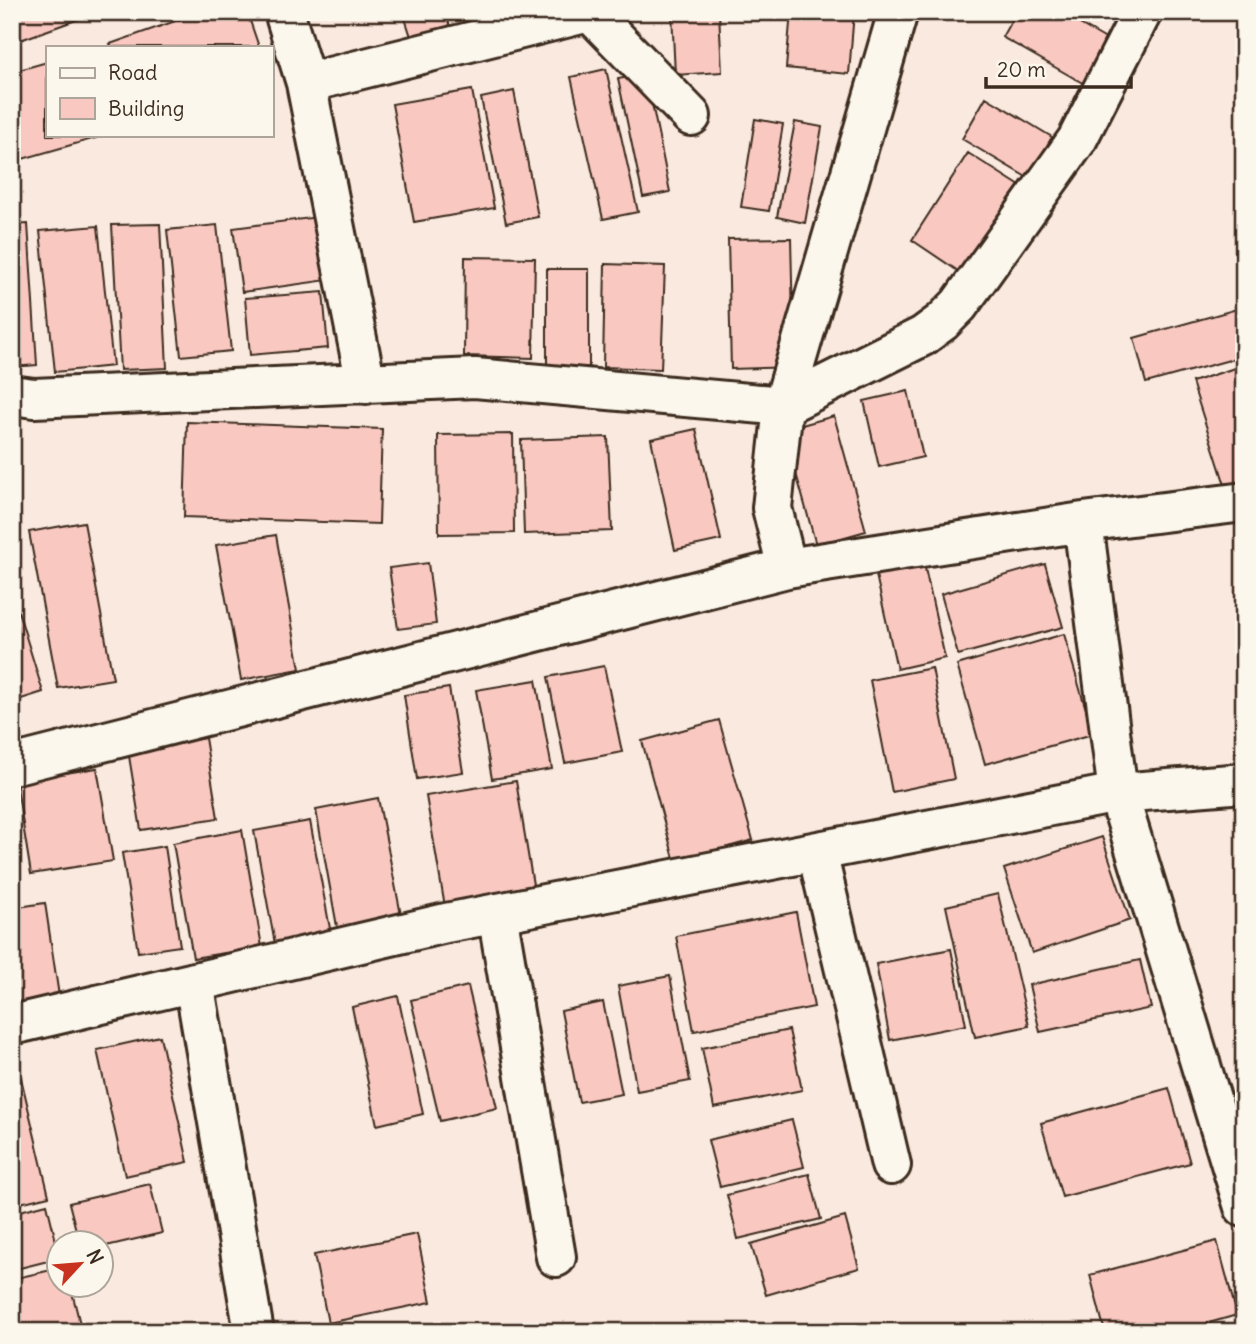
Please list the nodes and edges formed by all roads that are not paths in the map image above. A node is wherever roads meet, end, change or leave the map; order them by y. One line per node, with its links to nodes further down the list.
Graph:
1 (284, 12): 5 (street)
2 (590, 12): 5 (street); 6 (street)
3 (898, 12): 9 (street)
4 (1142, 12): 9 (street)
5 (306, 83): 7 (street)
6 (691, 116)
7 (366, 384): 8 (street); 9 (street)
8 (12, 395)
9 (783, 406): 12 (street)
10 (1244, 502): 11 (street)
11 (1083, 522): 12 (street); 15 (street)
12 (787, 568): 13 (street)
13 (12, 765)
14 (1244, 783): 15 (street)
15 (1118, 793): 16 (street); 21 (street)
16 (817, 852): 17 (street); 20 (street)
17 (497, 914): 18 (street); 22 (street)
18 (194, 982): 19 (street); 23 (street)
19 (12, 1025)
20 (891, 1165)
21 (1244, 1207)
22 (556, 1257)
23 (254, 1332)

